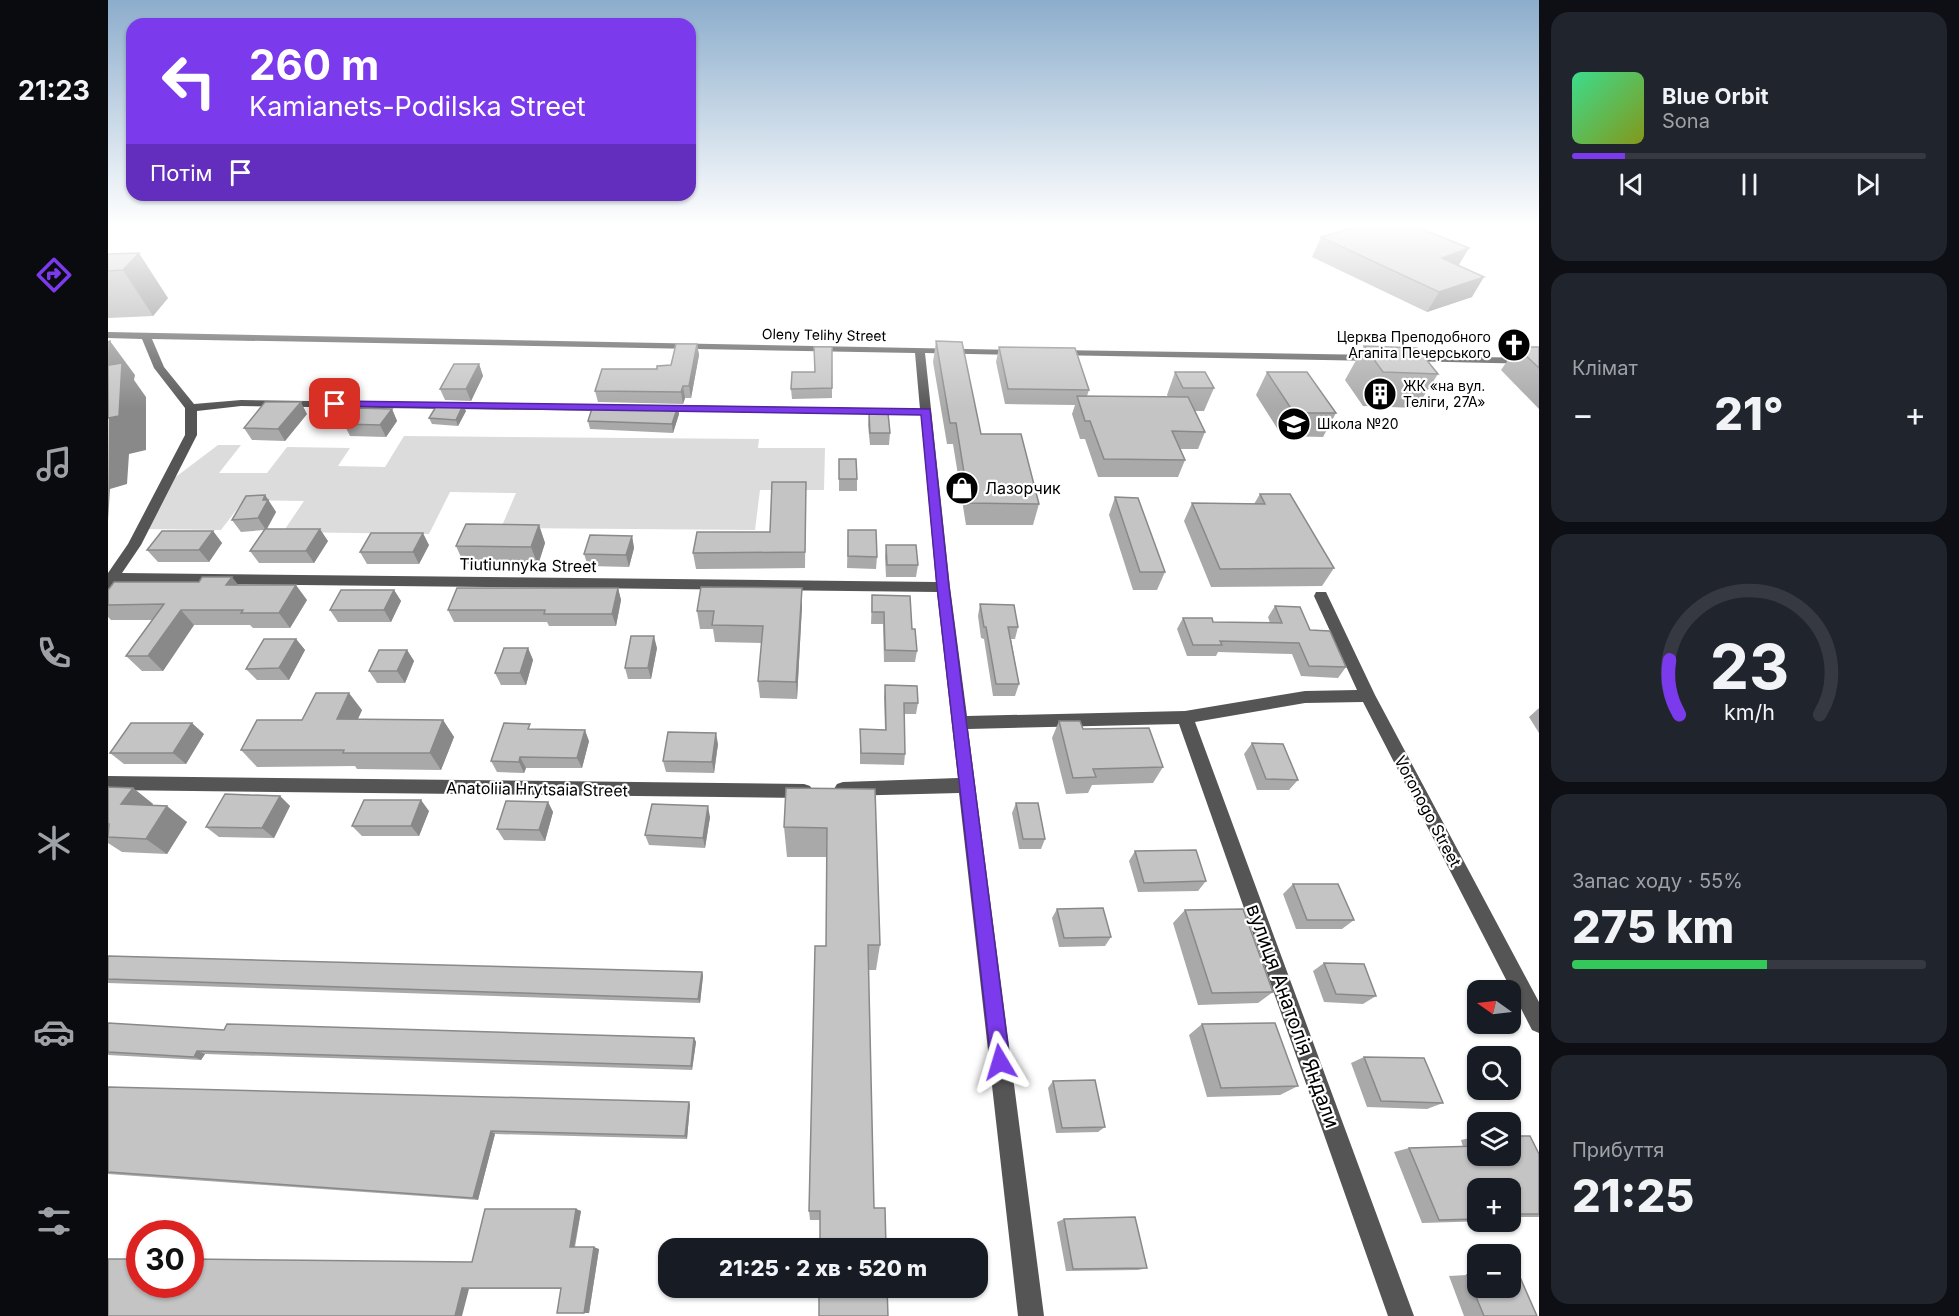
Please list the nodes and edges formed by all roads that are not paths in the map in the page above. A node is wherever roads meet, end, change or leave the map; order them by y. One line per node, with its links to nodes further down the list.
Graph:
1 (108, 335): 2 (street, Oleny Telihy Street)
2 (145, 335): 3 (street, Oleny Telihy Street); 7 (street)
3 (920, 350): 4 (street, Oleny Telihy Street); 10 (street)
4 (1025, 352)
5 (1047, 353): 6 (street)
6 (1537, 363)
7 (191, 408): 8 (street); 11 (street)
8 (619, 408)
9 (642, 408): 10 (street)
10 (926, 412): 12 (street)
11 (110, 581): 12 (street, Tiutiunnyka Street)
12 (943, 587): 16 (street)
13 (1321, 596): 14 (street, Voronogo Street)
14 (1368, 696): 15 (street); 19 (street, Voronogo Street)
15 (1185, 717): 16 (street); 21 (street, вулиця Анатолія Яндали)
16 (959, 723): 18 (street)
17 (108, 783): 18 (street, Anatoliia Hrytsaia Street)
18 (966, 786): 20 (street)
19 (1539, 1023)
20 (1031, 1316)
21 (1401, 1316)

